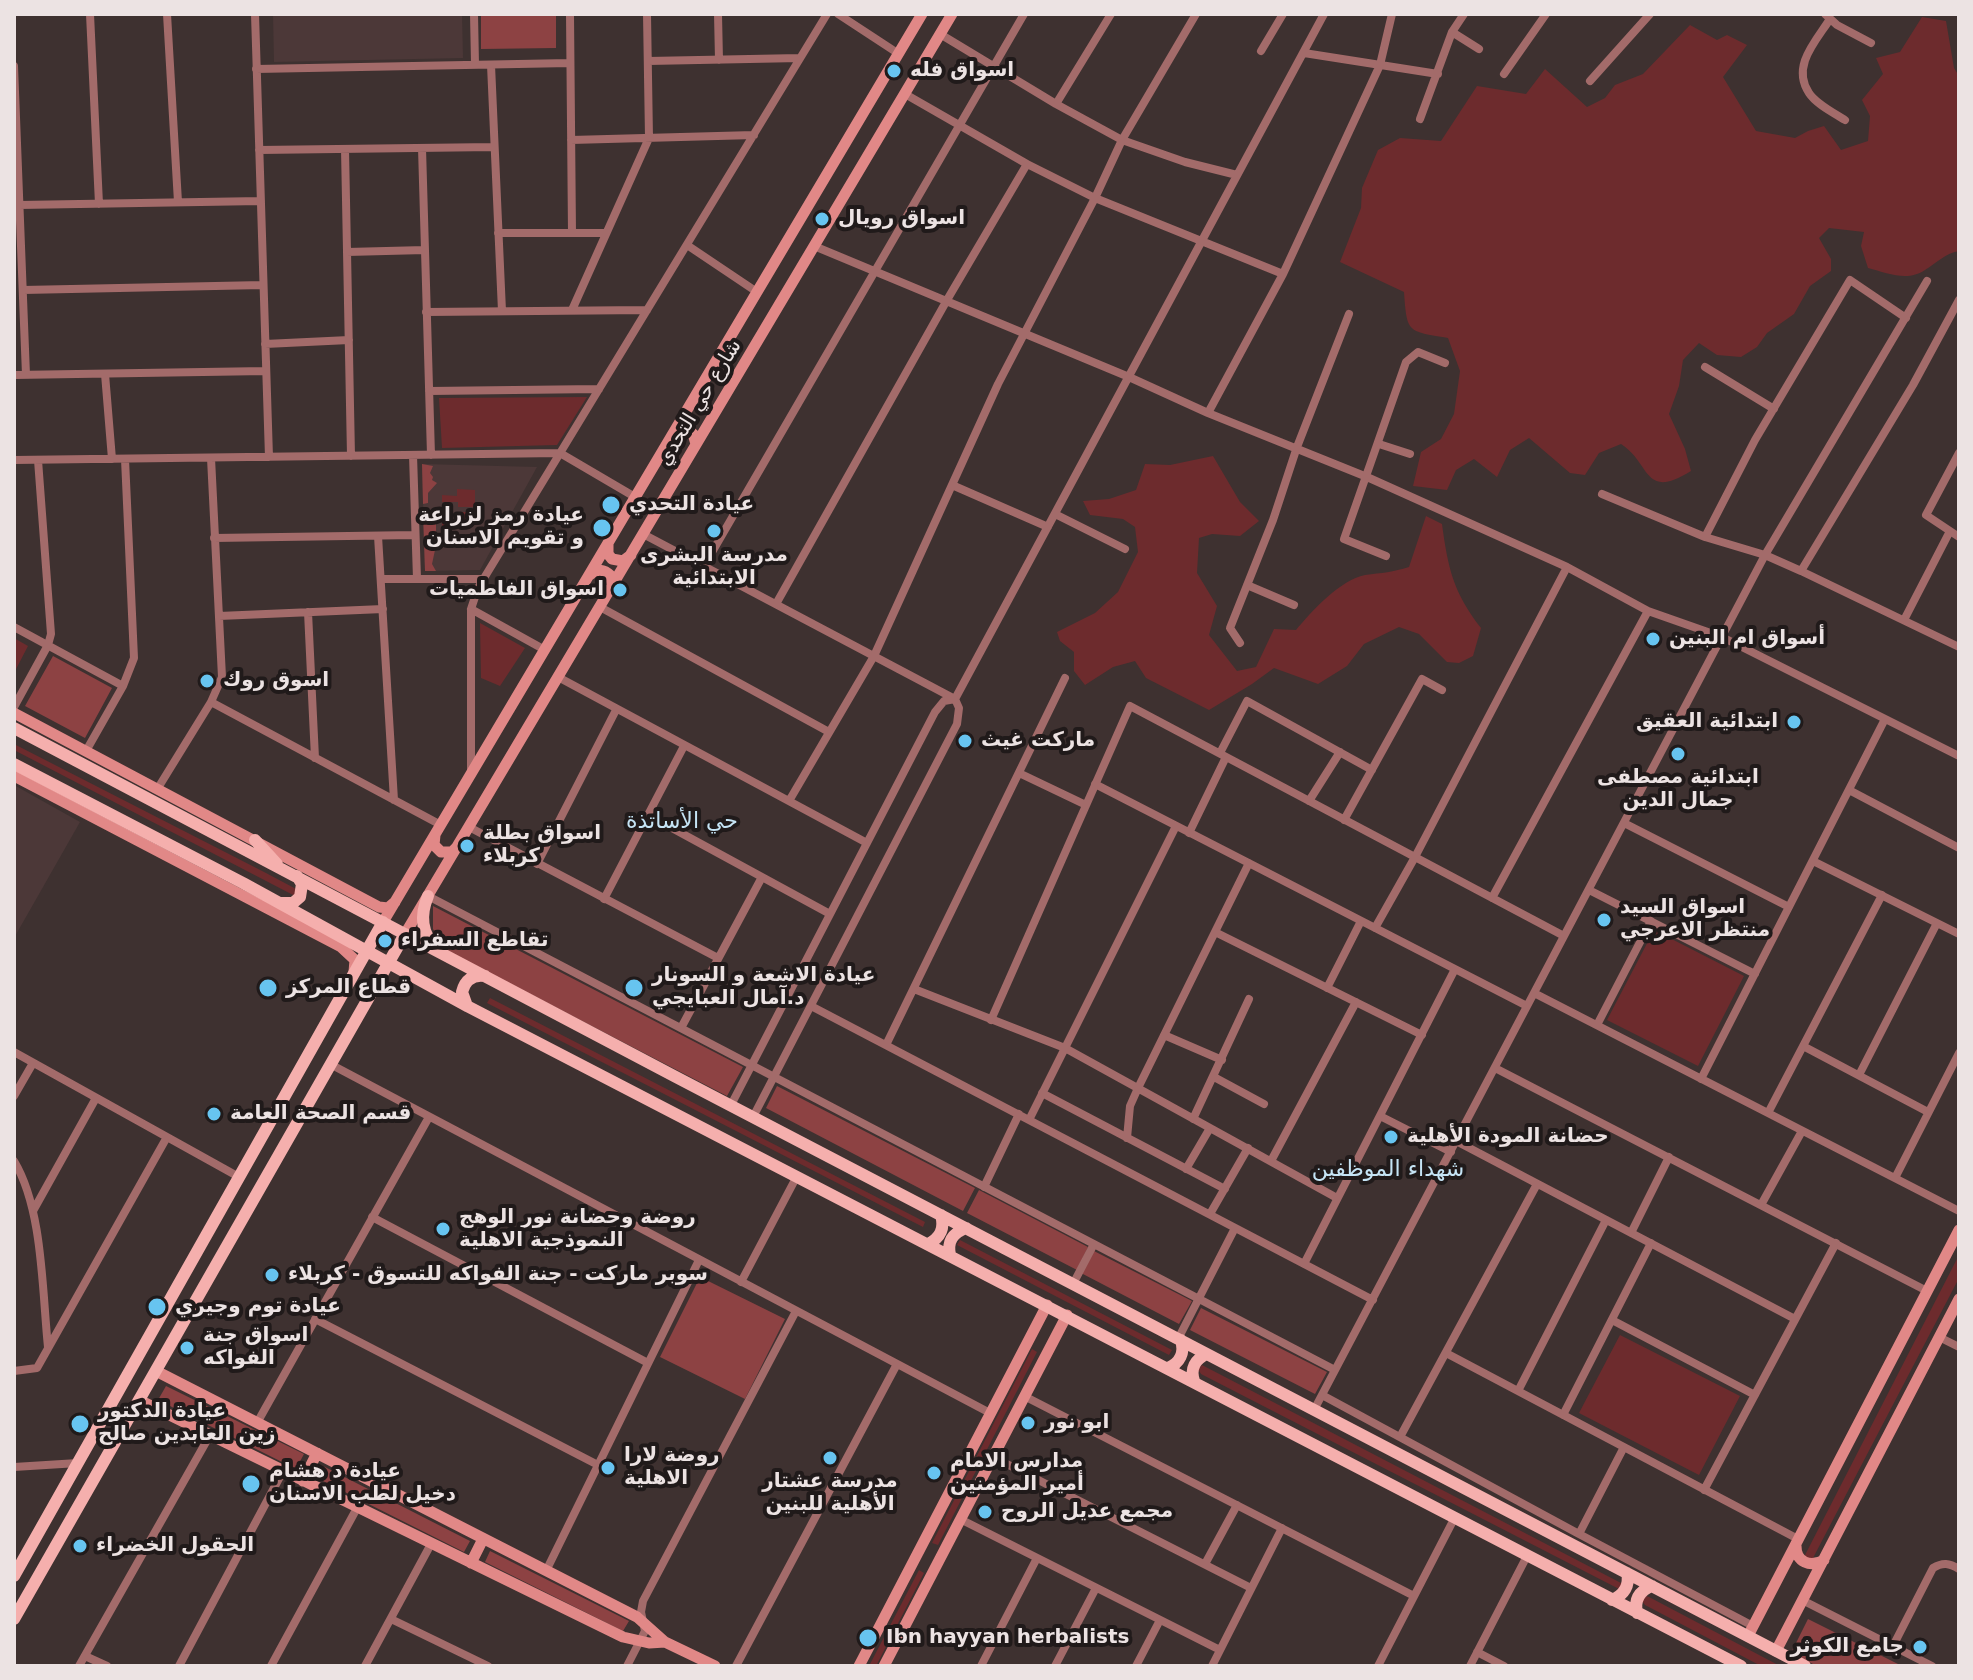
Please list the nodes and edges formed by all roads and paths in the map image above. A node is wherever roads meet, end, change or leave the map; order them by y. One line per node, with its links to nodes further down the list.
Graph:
1 (90, 14): 61 (street)
2 (167, 14): 60 (street)
3 (255, 14): 38 (street)
4 (474, 14): 33 (street)
5 (570, 14): 32 (street)
6 (647, 14): 31 (street)
7 (718, 14): 30 (street)
8 (827, 14): 29 (street)
9 (838, 14): 28 (street)
10 (922, 14): 28 (main road, شارع حي التحدي)
11 (952, 14): 23 (main road, شارع حي التحدي)
12 (1024, 14): 37 (street)
13 (1111, 14): 43 (street)
14 (1196, 14): 50 (street)
15 (1283, 14): 26 (street)
16 (1324, 14): 27 (street)
17 (1392, 14): 35 (street)
18 (1464, 14): 22 (street)
19 (1546, 14): 40 (street)
20 (1650, 14): 41 (street)
21 (1828, 16): 24 (street); 45 (street)
22 (1452, 32): 25 (street); 39 (street)
23 (940, 34): 37 (street); 42 (main road, شارع حي التحدي)
24 (1871, 43)
25 (1479, 49)
26 (1261, 51)
27 (1304, 53): 35 (street); 57 (street)
28 (899, 54): 76 (main road, شارع حي التحدي)
29 (800, 58): 30 (street); 47 (street)
30 (719, 60): 31 (street)
31 (648, 61): 48 (street)
32 (570, 63): 34 (street); 49 (street)
33 (475, 64): 34 (street); 38 (street)
34 (491, 65): 51 (street)
35 (1380, 65): 39 (street); 72 (street)
36 (14, 66): 54 (street)
37 (994, 67): 43 (street); 46 (street)
38 (256, 69): 55 (street)
39 (1438, 74): 44 (street)
40 (1504, 74)
41 (1590, 81)
42 (905, 94): 46 (street); 68 (main road, شارع حي التحدي)
43 (1056, 104): 50 (street)
44 (1420, 119)
45 (1845, 120)
46 (960, 125): 56 (street); 71 (street)
47 (754, 135): 48 (street); 67 (street)
48 (649, 138): 49 (street); 65 (street)
49 (571, 140): 64 (street)
50 (1122, 140): 57 (street); 58 (street)
51 (494, 147): 52 (street); 63 (street)
52 (422, 148): 53 (street); 69 (street)
53 (345, 149): 55 (street); 70 (street)
54 (16, 150): 62 (street)
55 (259, 150): 59 (street)
56 (1027, 164): 58 (street); 77 (street)
57 (1237, 175): 66 (street)
58 (1095, 198): 66 (street); 85 (street)
59 (261, 201): 60 (street); 74 (street)
60 (178, 202): 61 (street)
61 (99, 204): 62 (street)
62 (19, 205): 75 (street)
63 (498, 233): 64 (street); 81 (street)
64 (572, 233): 65 (street)
65 (606, 233): 79 (street)
66 (1201, 241): 72 (street); 94 (street)
67 (687, 245): 76 (street); 80 (street)
68 (814, 246): 71 (street); 98 (main road, شارع حي التحدي)
69 (425, 250): 70 (street); 82 (street)
70 (347, 252): 86 (street)
71 (876, 271): 77 (street); 135 (street)
72 (1283, 274): 100 (street)
73 (1927, 281): 84 (street)
74 (263, 285): 75 (street); 87 (street)
75 (23, 290): 93 (street)
76 (757, 292): 95 (main road, شارع حي التحدي)
77 (947, 300): 85 (street); 144 (street)
78 (1959, 300): 137 (street)
79 (572, 310): 80 (street); 81 (street)
80 (647, 310): 96 (street)
81 (502, 311): 82 (street)
82 (426, 312): 97 (street)
83 (1349, 314): 104 (street)
84 (1906, 318): 99 (street); 133 (street)
85 (1025, 333): 94 (street); 118 (street)
86 (349, 340): 87 (street); 110 (street)
87 (265, 344): 90 (street)
88 (1445, 363): 103 (street)
89 (1705, 367): 99 (street)
90 (266, 371): 91 (street); 111 (street)
91 (105, 374): 93 (street); 113 (street)
92 (14, 375): 93 (street)
93 (26, 375)
94 (1129, 377): 100 (street); 121 (street)
95 (702, 387): 98 (main road); 101 (main road, شارع حي التحدي)
96 (599, 389): 97 (street); 105 (street)
97 (429, 391): 109 (street)
98 (723, 402): 102 (main road, شارع حي التحدي)
99 (1774, 409): 127 (street)
100 (1208, 413): 104 (street)
101 (673, 434): 102 (main road); 120 (main road, شارع حي التحدي)
102 (696, 444): 124 (main road, شارع حي التحدي)
103 (1379, 444): 107 (street); 117 (street)
104 (1297, 447): 117 (street); 142 (street)
105 (560, 453): 109 (street); 120 (street); 141 (street)
106 (1959, 453): 123 (street)
107 (1410, 454)
108 (413, 455): 109 (street); 110 (street); 125 (street)
109 (431, 455)
110 (351, 456): 111 (street)
111 (269, 457): 112 (street)
112 (211, 458): 114 (street); 129 (street)
113 (112, 459): 114 (street); 116 (street)
114 (125, 459): 162 (street)
115 (14, 460): 116 (street)
116 (38, 460): 156 (street)
117 (1367, 477): 134 (street); 136 (street)
118 (952, 485): 122 (street); 159 (street)
119 (1602, 494): 127 (street)
120 (635, 497): 130 (main road, شارع حي التحدي)
121 (1055, 514): 122 (street); 131 (street)
122 (1048, 527): 164 (street)
123 (1950, 531): 128 (street); 152 (street)
124 (643, 534): 132 (main road, شارع حي التحدي); 135 (street)
125 (415, 535): 126 (street); 140 (street)
126 (378, 536): 129 (street); 139 (street)
127 (1705, 537): 133 (street)
128 (1959, 537)
129 (214, 538): 151 (street)
130 (608, 543): 132 (main road); 138 (main road, شارع حي التحدي)
131 (1125, 549)
132 (631, 554): 143 (main road, شارع حي التحدي)
133 (1765, 555): 137 (street); 154 (street)
134 (1386, 556)
135 (704, 566): 144 (street)
136 (1567, 567): 149 (street); 201 (street)
137 (1801, 571): 152 (street)
138 (589, 575): 143 (main road); 158 (main road, شارع حي التحدي)
139 (381, 579): 140 (street); 147 (street)
140 (417, 579): 141 (street)
141 (484, 579): 148 (street)
142 (1247, 585): 145 (street); 155 (street)
143 (612, 586): 146 (main road, شارع حي التحدي)
144 (776, 604): 159 (street)
145 (1294, 605)
146 (600, 607): 160 (main road, شارع حي التحدي); 171 (street)
147 (383, 609): 150 (street); 186 (street)
148 (471, 609): 158 (street); 181 (street)
149 (1648, 611): 154 (street); 211 (street)
150 (308, 612): 151 (street); 177 (street)
151 (219, 616): 165 (street)
152 (1904, 620): 157 (street)
153 (14, 627): 156 (street)
154 (1722, 637): 169 (street); 192 (street)
155 (1240, 643)
156 (48, 645): 162 (street); 166 (street)
157 (1959, 647)
158 (545, 650): 181 (main road, شارع حي التحدي)
159 (874, 656): 164 (street); 171 (street)
160 (558, 677): 167 (street); 194 (main road, شارع حي التحدي)
161 (1065, 678): 180 (street)
162 (123, 686): 173 (street)
163 (1442, 690): 179 (street)
164 (955, 699): 198 (street); 240 (street)
165 (211, 702): 177 (street); 184 (street)
166 (14, 707)
167 (616, 710): 172 (street); 204 (street)
168 (14, 713): 173 (main road)
169 (1885, 719): 176 (street); 185 (street)
170 (14, 728): 205 (main road)
171 (829, 732): 187 (street)
172 (684, 746): 187 (street); 190 (street)
173 (86, 751): 184 (main road)
174 (1340, 752): 175 (street); 179 (street); 188 (street)
175 (1223, 755): 183 (street); 188 (street); 196 (street)
176 (1959, 756)
177 (315, 758): 186 (street)
178 (14, 764): 207 (main road)
179 (1372, 770): 191 (street)
180 (1019, 773): 189 (street); 235 (street)
181 (471, 774): 195 (main road, شارع حي التحدي)
182 (14, 776): 207 (main road)
183 (1095, 784): 189 (street); 193 (street)
184 (158, 788): 197 (main road)
185 (1849, 790): 200 (street); 202 (street)
186 (394, 800): 195 (street)
187 (789, 801): 198 (street)
188 (1309, 801): 191 (street)
189 (1086, 805): 242 (street)
190 (648, 815): 206 (street); 212 (street)
191 (1344, 820): 201 (street)
192 (1624, 823): 208 (street); 215 (street)
193 (1176, 826): 196 (street); 249 (street)
194 (469, 827): 199 (main road, شارع حي التحدي); 204 (street)
195 (438, 830): 199 (main road); 213 (main road, شارع حي التحدي)
196 (1189, 833): 203 (street)
197 (255, 840): 205 (main road); 213 (main road)
198 (867, 843): 216 (street)
199 (457, 847): 210 (main road, شارع حي التحدي)
200 (1959, 848)
201 (1415, 857): 211 (street); 221 (street)
202 (1813, 861): 209 (street); 215 (street)
203 (1249, 863): 217 (street); 222 (street)
204 (537, 864): 212 (street)
205 (292, 873): 214 (main road); 219 (main road)
206 (762, 877): 216 (street); 228 (street)
207 (240, 888): 214 (main road); 231 (main road)
208 (1589, 890): 218 (street); 225 (street)
209 (1882, 895): 220 (street); 248 (street)
210 (428, 896): 223 (main road, شارع حي التحدي); 227 (main road); 244 (street)
211 (1492, 898): 225 (street)
212 (604, 899): 228 (street)
213 (395, 902): 219 (main road, شارع حي التحدي)
214 (280, 903): 226 (main road)
215 (1789, 907): 232 (street)
216 (830, 914): 255 (street)
217 (1361, 921): 221 (street); 234 (street)
218 (1651, 921): 232 (street); 243 (street)
219 (383, 922): 223 (main road); 226 (main road)
220 (1937, 923): 224 (street); 257 (street)
221 (1375, 928): 230 (street)
222 (1215, 932): 234 (street); 245 (street)
223 (405, 934): 227 (main road); 229 (main road)
224 (1959, 934)
225 (1564, 936): 236 (street)
226 (366, 952): 229 (main road); 231 (main road)
227 (441, 953): 233 (main road)
228 (718, 958): 244 (street)
229 (388, 964): 239 (main road); 254 (main road)
230 (1455, 969): 241 (street); 246 (street)
231 (354, 973): 262 (main road)
232 (1755, 974): 260 (street)
233 (485, 976): 239 (main road); 268 (main road)
234 (1327, 988): 238 (street)
235 (914, 989): 242 (street); 247 (street)
236 (1534, 993): 241 (street); 243 (street)
237 (1249, 999): 252 (street)
238 (1356, 1002): 246 (street); 288 (street)
239 (467, 1006): 290 (main road)
240 (811, 1006): 247 (street); 258 (street)
241 (1527, 1006): 256 (street)
242 (991, 1020): 249 (street)
243 (1597, 1025): 260 (street)
244 (681, 1028): 255 (street)
245 (1164, 1035): 252 (street); 261 (street)
246 (1422, 1035): 272 (street)
247 (886, 1045): 271 (street)
248 (1803, 1046): 257 (street); 270 (street)
249 (1065, 1048): 261 (street); 263 (street)
250 (14, 1052): 253 (street)
251 (1959, 1053): 269 (street)
252 (1222, 1060): 259 (street)
253 (33, 1063): 264 (street); 265 (street)
254 (330, 1064): 266 (main road); 274 (street)
255 (752, 1065): 258 (street); 268 (street)
256 (1495, 1068): 283 (street); 286 (street)
257 (1859, 1075): 269 (street)
258 (774, 1077): 275 (street); 294 (street)
259 (1214, 1077): 267 (street); 276 (street)
260 (1701, 1079): 270 (street)
261 (1138, 1088): 276 (street); 282 (street)
262 (288, 1089): 266 (main road); 273 (main road)
263 (1042, 1093): 277 (street); 282 (street)
264 (14, 1096)
265 (96, 1098): 281 (street); 298 (street)
266 (309, 1101): 278 (main road)
267 (1264, 1104)
268 (731, 1105): 275 (main road)
269 (1928, 1112): 292 (street)
270 (1768, 1113): 280 (street)
271 (1019, 1114): 277 (street); 294 (street)
272 (1380, 1116): 285 (street); 296 (street)
273 (273, 1117): 278 (main road); 291 (main road)
274 (429, 1117): 302 (street); 316 (street)
275 (753, 1117): 301 (main road)
276 (1193, 1119): 279 (street)
277 (1029, 1120): 300 (street)
278 (295, 1127): 309 (main road)
279 (1210, 1128): 284 (street); 289 (street)
280 (1802, 1131): 292 (street); 297 (street)
281 (167, 1137): 291 (street); 335 (street)
282 (1127, 1138): 289 (street)
283 (1456, 1141): 285 (street); 293 (street)
284 (1248, 1148): 288 (street); 295 (street)
285 (1451, 1152): 324 (street)
286 (1669, 1157): 297 (street); 308 (street)
287 (14, 1161): 298 (street)
288 (1271, 1161): 296 (street)
289 (1186, 1169): 295 (street)
290 (797, 1176): 312 (main road); 319 (street)
291 (239, 1177): 304 (main road)
292 (1895, 1178): 299 (street)
293 (1537, 1184): 303 (street); 337 (street)
294 (984, 1187): 313 (street)
295 (1225, 1189): 300 (street)
296 (1337, 1198): 317 (street)
297 (1761, 1205): 311 (street)
298 (33, 1211): 335 (street)
299 (1959, 1211)
300 (1210, 1214): 306 (street)
301 (941, 1215): 305 (main road); 312 (main road)
302 (372, 1217): 329 (street); 340 (street)
303 (1606, 1220): 308 (street); 347 (street)
304 (210, 1227): 309 (main road); 314 (main road)
305 (966, 1228): 315 (main road); 320 (main road)
306 (1235, 1228): 317 (street); 322 (street)
307 (1959, 1230): 321 (main road)
308 (1631, 1233): 310 (street)
309 (230, 1239): 318 (main road)
310 (1651, 1243): 330 (street); 331 (street)
311 (1836, 1243): 321 (street); 330 (street)
312 (928, 1244): 315 (main road)
313 (1094, 1244): 320 (street); 322 (street)
314 (195, 1255): 318 (main road); 361 (main road)
315 (950, 1255): 325 (main road)
316 (699, 1260): 319 (street); 340 (street)
317 (1304, 1264): 324 (street)
318 (215, 1266): 345 (main road)
319 (741, 1282): 326 (street)
320 (1073, 1284): 333 (main road)
321 (1927, 1291): 375 (main road)
322 (1199, 1299): 333 (street); 343 (street)
323 (1959, 1299): 327 (main road)
324 (1373, 1300): 343 (street)
325 (1047, 1305): 328 (main road); 334 (main road)
326 (796, 1311): 341 (street); 400 (street)
327 (1956, 1314): 332 (main road)
328 (1067, 1315): 339 (main road); 342 (main road)
329 (315, 1319): 355 (street); 362 (street)
330 (1795, 1319): 349 (street)
331 (1612, 1320): 349 (street); 354 (street)
332 (1939, 1337): 336 (street); 381 (main road)
333 (1180, 1340): 338 (main road); 342 (main road)
334 (1026, 1346): 339 (main road); 353 (main road)
335 (48, 1347): 344 (street)
336 (1959, 1347)
337 (1446, 1353): 347 (street); 357 (street)
338 (1207, 1354): 346 (main road); 352 (main road)
339 (1044, 1357): 350 (main road)
340 (648, 1363): 362 (street)
341 (897, 1364): 353 (street); 417 (street)
342 (1168, 1368): 346 (main road)
343 (1335, 1370): 348 (street)
344 (14, 1371)
345 (156, 1371): 351 (main road); 355 (main road)
346 (1194, 1381): 370 (main road)
347 (1518, 1391): 354 (street)
348 (1322, 1395): 352 (street); 357 (street)
349 (1755, 1395): 366 (street)
350 (1024, 1396): 360 (main road); 367 (street)
351 (139, 1400): 356 (main road); 397 (main road)
352 (1314, 1410): 387 (main road)
353 (990, 1413): 374 (main road)
354 (1563, 1415): 358 (street)
355 (257, 1423): 359 (main road)
356 (210, 1435): 364 (main road); 408 (street)
357 (1400, 1437): 372 (street)
358 (1624, 1447): 366 (street); 372 (street)
359 (317, 1453): 365 (main road); 373 (main road)
360 (993, 1457): 369 (main road); 384 (street)
361 (78, 1463): 363 (street); 379 (main road)
362 (598, 1465): 386 (street)
363 (14, 1467)
364 (283, 1471): 365 (main road); 411 (street)
365 (303, 1481): 368 (main road)
366 (1704, 1490): 375 (street)
367 (1237, 1505): 371 (street); 384 (street)
368 (357, 1508): 376 (main road); 412 (street)
369 (960, 1519): 377 (main road); 380 (street)
370 (1454, 1519): 378 (main road); 393 (street)
371 (1282, 1528): 392 (street); 393 (street)
372 (1579, 1534): 401 (street)
373 (483, 1539): 382 (main road); 386 (main road)
374 (925, 1540): 377 (main road); 383 (main road)
375 (1797, 1542): 381 (main road); 401 (main road)
376 (431, 1544): 382 (main road); 398 (street)
377 (944, 1551): 388 (main road)
378 (1527, 1556): 394 (main road); 407 (street)
379 (19, 1558): 389 (main road)
380 (1037, 1558): 391 (street); 420 (street)
381 (1824, 1560): 395 (main road)
382 (471, 1563): 402 (main road)
383 (912, 1564): 388 (main road); 418 (main road)
384 (1205, 1564): 392 (street)
385 (1959, 1569): 404 (street)
386 (546, 1571): 400 (main road)
387 (1627, 1573): 390 (main road); 394 (main road)
388 (932, 1574): 419 (main road)
389 (14, 1576)
390 (1652, 1586): 396 (main road); 401 (main road)
391 (1096, 1588): 399 (street); 421 (street)
392 (1251, 1588): 405 (street)
393 (1414, 1596): 424 (street)
394 (1612, 1600): 396 (main road)
395 (1802, 1600): 404 (street); 406 (main road)
396 (1637, 1613): 427 (main road)
397 (14, 1619)
398 (391, 1619): 413 (street); 414 (street)
399 (1160, 1620): 405 (street); 422 (street)
400 (644, 1622): 402 (street); 403 (main road)
401 (1750, 1631): 406 (main road)
402 (640, 1642): 403 (main road); 415 (street)
403 (665, 1642): 416 (main road)
404 (1893, 1646): 429 (street)
405 (1220, 1650): 423 (street)
406 (1776, 1651): 428 (main road)
407 (1477, 1652): 425 (street); 426 (street)
408 (85, 1656): 409 (street); 410 (street)
409 (79, 1666)
410 (107, 1666)
411 (179, 1666)
412 (271, 1666)
413 (365, 1666)
414 (488, 1666)
415 (627, 1666)
416 (715, 1666)
417 (736, 1666)
418 (859, 1666)
419 (884, 1666)
420 (981, 1666)
421 (1055, 1666)
422 (1136, 1666)
423 (1212, 1666)
424 (1378, 1666)
425 (1470, 1666)
426 (1504, 1666)
427 (1741, 1666)
428 (1805, 1666)
429 (1932, 1666)

